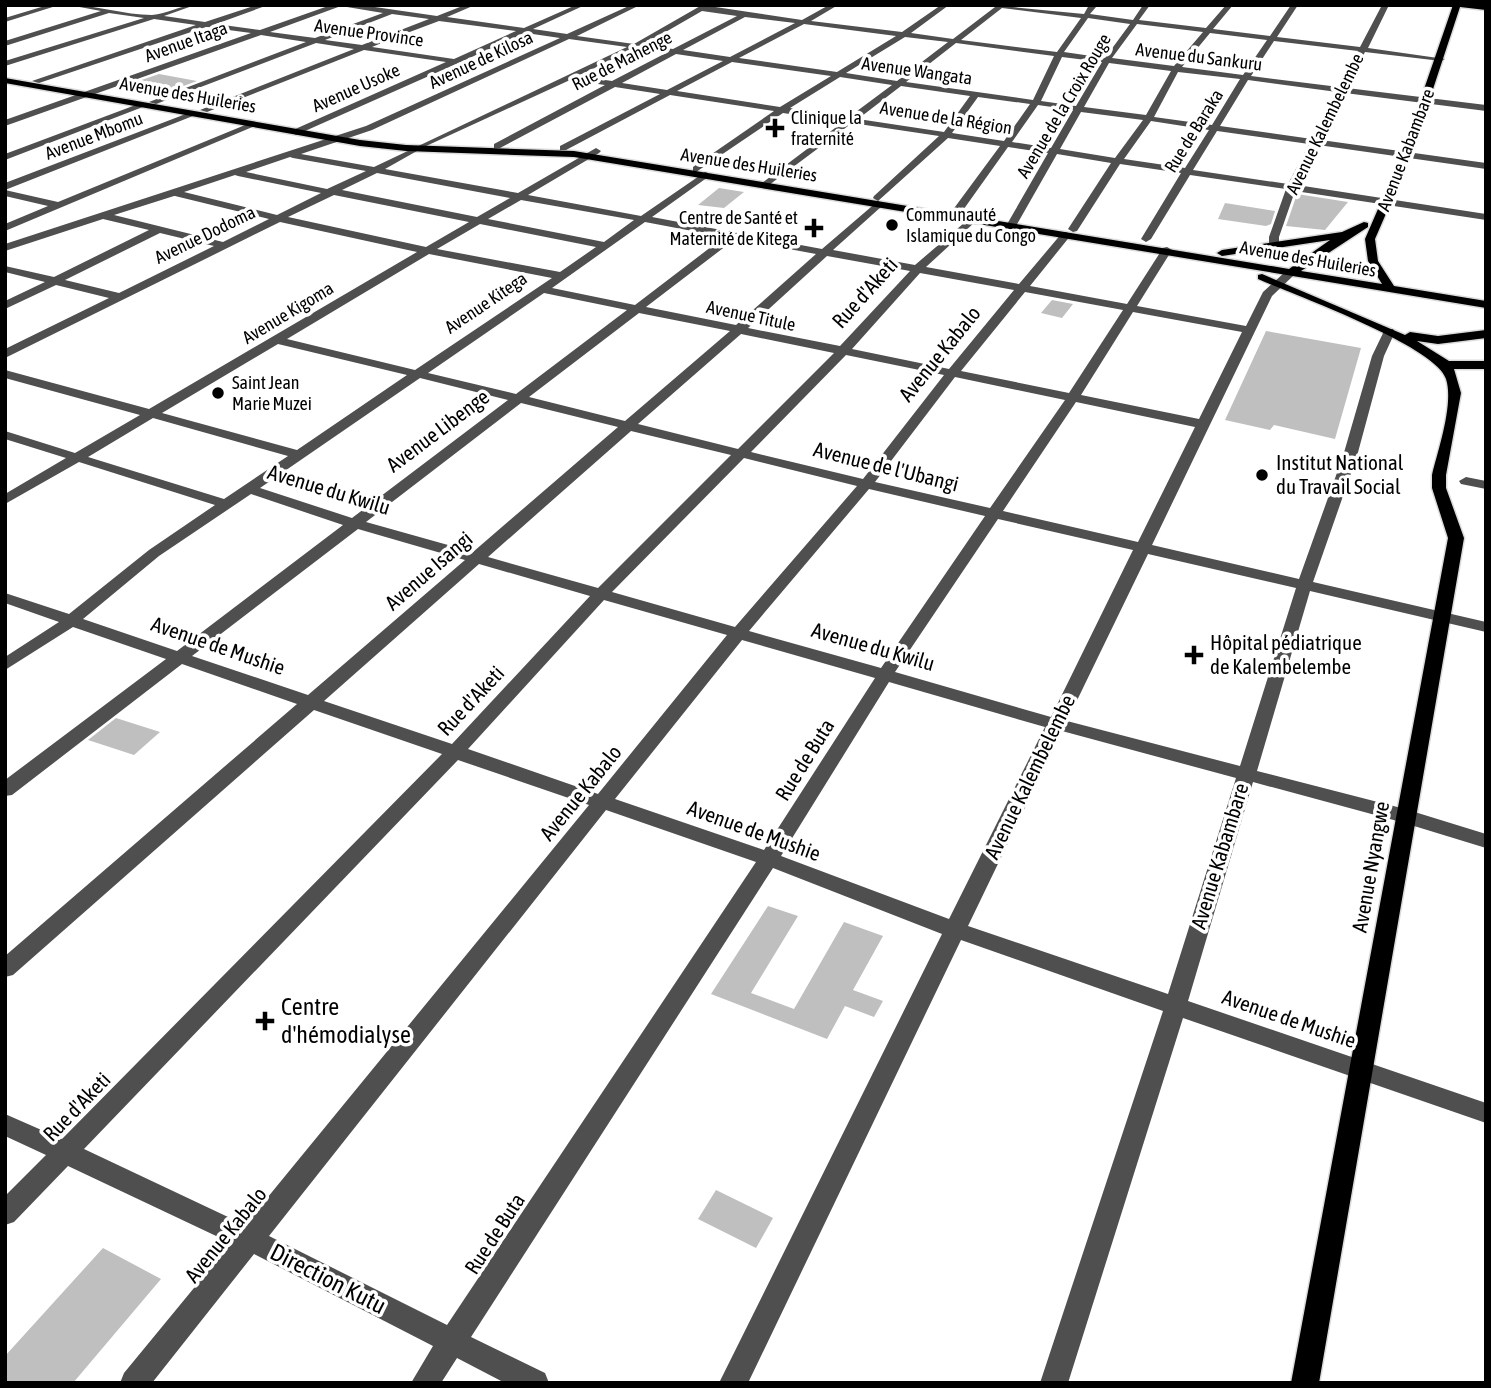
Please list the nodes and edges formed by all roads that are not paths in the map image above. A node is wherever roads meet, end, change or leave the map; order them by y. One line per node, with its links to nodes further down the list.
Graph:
1 (56, 5): 31 (street)
2 (72, 5): 25 (street, Avenue Province)
3 (130, 5): 25 (street)
4 (192, 5): 29 (street)
5 (265, 5): 34 (street)
6 (338, 5): 37 (street, Avenue Itaga)
7 (344, 5): 26 (street, Avenue Wangata)
8 (410, 5): 26 (street)
9 (472, 5): 30 (street, Avenue Mbomu)
10 (582, 5): 36 (street, Avenue Usoke)
11 (637, 5): 40 (street, Avenue de Kilosa)
12 (764, 5): 27 (street, Rue de Mahenge)
13 (835, 5): 32 (street)
14 (946, 5): 38 (street, Avenue Kitega)
15 (994, 5): 22 (street)
16 (1093, 5): 28 (street, Rue d'Aketi)
17 (1147, 5): 33 (street, Avenue de la Croix Rouge)
18 (1230, 5): 35 (street, Avenue Kabalo)
19 (1295, 5): 41 (street, Rue de Baraka)
20 (1386, 5): 48 (street, Avenue Kalembelembe)
21 (1458, 5): 24 (main road); 51 (main road, Avenue Kabambare)
22 (1001, 6): 28 (street); 43 (street)
23 (705, 7): 27 (street, Avenue du Sankuru); 46 (street, Avenue Dodoma)
24 (1486, 8)
25 (111, 11): 29 (street, Avenue Province); 45 (street)
26 (392, 12): 30 (street, Avenue Wangata); 42 (street)
27 (745, 14): 32 (street, Avenue du Sankuru); 49 (street, Rue de Mahenge)
28 (1087, 16): 33 (street); 50 (street, Rue d'Aketi)
29 (155, 17): 34 (street, Avenue Province); 55 (street)
30 (438, 19): 36 (street, Avenue Wangata); 39 (street, Avenue Mbomu)
31 (5, 20)
32 (801, 22): 38 (street, Avenue du Sankuru); 53 (street)
33 (1133, 22): 35 (street); 54 (street, Avenue de la Croix Rouge)
34 (206, 24): 37 (street, Avenue Province); 61 (street)
35 (1207, 30): 41 (street); 56 (street, Avenue Kabalo)
36 (524, 31): 40 (street, Avenue Wangata); 52 (street, Avenue Usoke)
37 (260, 33): 42 (street, Avenue Province); 65 (street, Avenue Itaga)
38 (903, 35): 43 (street, Avenue du Sankuru); 57 (street, Avenue Kitega)
39 (390, 37): 44 (street); 47 (street, Avenue Mbomu)
40 (568, 38): 46 (street, Avenue Wangata); 82 (street, Avenue de Kilosa)
41 (1272, 38): 48 (street); 60 (street, Rue de Baraka)
42 (313, 41): 47 (street, Avenue Province); 69 (street)
43 (954, 41): 50 (street, Avenue du Sankuru); 63 (street)
44 (420, 43)
45 (5, 44)
46 (633, 47): 49 (street, Avenue Wangata); 58 (street, Avenue Dodoma)
47 (361, 48): 52 (street, Avenue Province); 74 (street, Avenue Mbomu)
48 (1362, 49): 51 (street); 64 (street, Avenue Kalembelembe)
49 (673, 52): 53 (street, Avenue Wangata); 62 (street, Rue de Mahenge)
50 (1059, 54): 54 (street, Avenue du Sankuru); 70 (street, Rue d'Aketi)
51 (1441, 59): 68 (main road, Avenue Kabambare)
52 (454, 61): 80 (street, Avenue Usoke)
53 (732, 61): 57 (street, Avenue Wangata); 66 (street)
54 (1106, 61): 56 (street, Avenue du Sankuru); 73 (street, Avenue de la Croix Rouge)
55 (5, 64)
56 (1175, 70): 60 (street, Avenue du Sankuru); 75 (street, Avenue Kabalo)
57 (838, 76): 63 (street, Avenue Wangata); 72 (street, Avenue Kitega)
58 (567, 77): 62 (street, Avenue de la Région); 86 (street, Avenue Dodoma)
59 (5, 78): 61 (main road, Avenue des Huileries); 65 (main road, Avenue des Huileries)
60 (1245, 78): 64 (street, Avenue du Sankuru); 79 (street, Rue de Baraka)
61 (36, 81): 65 (main road, Avenue des Huileries)
62 (611, 84): 66 (street, Avenue de la Région); 85 (street, Rue de Mahenge)
63 (898, 85): 67 (street, Avenue Wangata); 76 (street)
64 (1341, 90): 68 (street, Avenue du Sankuru); 83 (street, Avenue Kalembelembe)
65 (92, 93): 69 (main road, Avenue des Huileries); 77 (street, Avenue Itaga)
66 (667, 93): 72 (street, Avenue de la Région); 87 (street)
67 (975, 95): 70 (street, Avenue Wangata); 81 (street, Avenue Isangi)
68 (1426, 100): 71 (street, Avenue du Sankuru); 91 (main road, Avenue Kabambare)
69 (149, 103): 74 (main road, Avenue des Huileries); 92 (street)
70 (1035, 104): 73 (street, Avenue Wangata); 84 (street, Rue d'Aketi)
71 (1486, 108)
72 (781, 110): 76 (street, Avenue de la Région); 98 (street, Avenue Kitega)
73 (1080, 110): 75 (street, Avenue Wangata); 88 (street, Avenue de la Croix Rouge)
74 (199, 112): 78 (main road, Avenue des Huileries); 80 (main road, Avenue des Huileries); 100 (street, Avenue Mbomu)
75 (1149, 120): 79 (street, Avenue Wangata); 93 (street, Avenue Kabalo)
76 (850, 121): 81 (street, Avenue de la Région); 99 (street)
77 (5, 123)
78 (253, 125): 80 (main road, Avenue des Huileries); 108 (street)
79 (1214, 128): 83 (street, Avenue Wangata); 96 (street, Rue de Baraka)
80 (300, 130): 82 (main road, Avenue des Huileries)
81 (946, 135): 84 (street, Avenue de la Région); 106 (street, Avenue Isangi)
82 (342, 138): 86 (main road, Avenue des Huileries); 90 (street, Avenue de Kilosa)
83 (1316, 143): 91 (street, Avenue Wangata); 101 (street, Avenue Kalembelembe)
84 (1005, 144): 88 (street, Avenue de la Région); 110 (street, Rue d'Aketi)
85 (497, 146): 86 (main road, Avenue des Huileries); 87 (main road, Avenue des Huileries)
86 (423, 147): 89 (main road, Avenue des Huileries); 95 (street, Avenue Dodoma)
87 (563, 148): 89 (main road, Avenue des Huileries)
88 (1055, 151): 93 (street, Avenue de la Région); 116 (street, Avenue de la Croix Rouge)
89 (592, 154): 98 (main road, Avenue des Huileries); 105 (street, Avenue Kigoma)
90 (293, 155): 95 (street); 97 (street, Avenue de Kilosa)
91 (1406, 156): 94 (street, Avenue Wangata); 107 (main road, Avenue Kabambare)
92 (5, 157)
93 (1120, 161): 96 (street, Avenue de la Région); 120 (street, Avenue Kabalo)
94 (1486, 166)
95 (375, 170): 102 (street, Avenue Dodoma); 105 (street)
96 (1187, 171): 101 (street, Avenue de la Région); 123 (street, Rue de Baraka)
97 (238, 173): 102 (street); 104 (street, Avenue de Kilosa)
98 (699, 175): 99 (main road, Avenue des Huileries); 113 (street, Avenue Kitega)
99 (768, 183): 106 (main road, Avenue des Huileries)
100 (5, 187)
101 (1291, 188): 107 (street, Avenue de la Région); 126 (street, Avenue Kalembelembe)
102 (330, 192): 114 (street, Avenue Dodoma); 115 (street)
103 (5, 193): 108 (street)
104 (174, 193): 109 (street, Avenue de Kilosa); 114 (street)
105 (522, 196): 113 (street); 115 (street, Avenue Kigoma)
106 (878, 201): 110 (main road, Avenue des Huileries); 110 (main road, Avenue des Huileries); 130 (street, Avenue Isangi)
107 (1388, 202): 111 (main road, Avenue Kabambare); 112 (street, Avenue de la Région)
108 (60, 206): 109 (street); 118 (street)
109 (102, 216): 119 (street); 127 (street, Avenue de Kilosa)
110 (964, 216): 116 (main road, Avenue des Huileries); 116 (main road, Avenue des Huileries); 133 (street, Rue d'Aketi)
111 (1380, 217): 117 (street, Avenue Kalembelembe); 137 (main road, Avenue Kabambare)
112 (1486, 217)
113 (641, 219): 122 (street); 125 (street, Avenue Kitega)
114 (276, 220): 124 (street, Avenue Dodoma); 129 (street)
115 (479, 221): 125 (street); 129 (street, Avenue Kigoma)
116 (1012, 223): 120 (main road, Avenue des Huileries)
117 (1364, 225): 121 (main road, Avenue Kalembelembe)
118 (5, 228)
119 (158, 230): 124 (street); 136 (street)
120 (1070, 232): 123 (main road, Avenue des Huileries); 128 (main road, Avenue des Huileries); 138 (street, Avenue Kabalo)
121 (1345, 235): 126 (main road); 134 (main road, Avenue Kalembelembe)
122 (731, 237): 130 (street); 145 (street, Avenue Libenge)
123 (1146, 239): 131 (main road, Avenue des Huileries)
124 (223, 245): 140 (street, Avenue Dodoma)
125 (604, 245): 135 (street, Avenue Kitega)
126 (1274, 247): 131 (main road)
127 (5, 248)
128 (1167, 250): 131 (main road, Avenue des Huileries); 144 (street, Rue de Buta)
129 (426, 251): 135 (street); 150 (street, Avenue Kigoma)
130 (825, 254): 133 (street); 147 (street, Avenue Isangi)
131 (1226, 258): 134 (main road); 134 (main road, Avenue des Huileries)
132 (5, 269): 136 (street)
133 (918, 269): 138 (street); 151 (street, Rue d'Aketi)
134 (1288, 275): 137 (main road, Avenue des Huileries); 146 (street, Avenue Kalembelembe); 148 (main road)
135 (562, 276): 139 (street, Avenue Kitega)
136 (57, 281): 140 (street); 143 (street)
137 (1388, 286): 141 (main road, Avenue des Huileries); 142 (main road, Avenue des Huileries)
138 (1025, 288): 144 (street); 155 (street, Avenue Kabalo)
139 (541, 289): 145 (street, Avenue Titule); 157 (street, Avenue Kitega)
140 (120, 297): 152 (street, Avenue Dodoma)
141 (1486, 297)
142 (1486, 305)
143 (5, 306)
144 (1129, 307): 146 (street); 159 (street, Rue de Buta)
145 (635, 309): 147 (street, Avenue Titule); 158 (street, Avenue Libenge)
146 (1250, 330): 162 (street, Avenue Kalembelembe)
147 (737, 331): 151 (street, Avenue Titule); 161 (street, Avenue Isangi)
148 (1389, 332): 149 (main road); 153 (main road); 177 (street, Avenue Kabambare)
149 (1486, 334)
150 (278, 340): 157 (street, Avenue de l'Ubangi); 160 (street, Avenue Kigoma)
151 (842, 352): 155 (street, Avenue Titule); 164 (street, Rue d'Aketi)
152 (5, 354)
153 (1446, 365): 154 (main road); 180 (main road, Avenue Nyangwe)
154 (1486, 365)
155 (953, 373): 159 (street, Avenue Titule); 168 (street, Avenue Kabalo)
156 (5, 374): 160 (street)
157 (416, 374): 158 (street, Avenue de l'Ubangi); 165 (street, Avenue Kitega)
158 (517, 397): 161 (street, Avenue de l'Ubangi); 174 (street, Avenue Libenge)
159 (1073, 397): 162 (street, Avenue Titule); 173 (street, Rue de Buta)
160 (152, 414): 165 (street); 166 (street, Avenue Kigoma)
161 (628, 424): 164 (street, Avenue de l'Ubangi); 176 (street, Avenue Isangi)
162 (1202, 424): 175 (street, Avenue Kalembelembe)
163 (5, 435): 166 (street)
164 (743, 453): 168 (street, Avenue de l'Ubangi); 178 (street, Rue d'Aketi)
165 (298, 454): 170 (street, Avenue Kitega)
166 (78, 457): 171 (street, Avenue Kigoma); 172 (street)
167 (1466, 481): 169 (street)
168 (866, 484): 173 (street, Avenue de l'Ubangi); 183 (street, Avenue Kabalo)
169 (1486, 485)
170 (250, 489): 172 (street, Avenue Kitega); 174 (street, Avenue du Kwilu)
171 (5, 500)
172 (226, 504): 181 (street, Avenue Kitega)
173 (993, 514): 175 (street, Avenue de l'Ubangi); 186 (street, Rue de Buta)
174 (353, 523): 176 (street, Avenue du Kwilu); 184 (street, Avenue Libenge)
175 (1141, 549): 177 (street, Avenue de l'Ubangi); 188 (street, Avenue Kalembelembe)
176 (477, 557): 178 (street, Avenue du Kwilu); 187 (street, Avenue Isangi)
177 (1304, 586): 180 (street, Avenue de l'Ubangi); 190 (street, Avenue Kabambare)
178 (602, 593): 183 (street, Avenue du Kwilu); 189 (street, Rue d'Aketi)
179 (5, 598): 181 (street, Avenue de Mushie)
180 (1443, 617): 182 (street, Avenue de l'Ubangi); 193 (main road, Avenue Nyangwe)
181 (71, 621): 184 (street, Avenue de Mushie); 185 (street, Avenue Kitega)
182 (1486, 627)
183 (739, 632): 186 (street, Avenue du Kwilu); 192 (street, Avenue Kabalo)
184 (178, 657): 187 (street, Avenue de Mushie); 191 (street, Avenue Libenge)
185 (5, 666)
186 (885, 675): 188 (street, Avenue du Kwilu); 195 (street, Rue de Buta)
187 (310, 702): 189 (street, Avenue de Mushie); 197 (street, Avenue Isangi)
188 (1056, 724): 190 (street, Avenue du Kwilu); 196 (street, Avenue Kalembelembe)
189 (455, 751): 192 (street, Avenue de Mushie); 202 (street, Rue d'Aketi)
190 (1244, 774): 193 (street, Avenue du Kwilu); 198 (street, Avenue Kabambare)
191 (5, 790)
192 (603, 802): 195 (street, Avenue de Mushie); 204 (street, Avenue Kabalo)
193 (1405, 816): 194 (street, Avenue du Kwilu); 199 (main road, Avenue Nyangwe)
194 (1486, 841)
195 (769, 859): 196 (street, Avenue de Mushie); 205 (street, Rue de Buta)
196 (955, 930): 198 (street, Avenue de Mushie); 209 (street, Avenue Kalembelembe)
197 (5, 969)
198 (1175, 1004): 199 (street, Avenue de Mushie); 210 (street, Avenue Kabambare)
199 (1360, 1067): 200 (street, Avenue de Mushie); 211 (main road, Avenue Nyangwe)
200 (1486, 1113)
201 (5, 1124): 202 (street, Direction Kutu)
202 (64, 1153): 203 (street, Rue d'Aketi); 204 (street, Direction Kutu)
203 (5, 1214)
204 (251, 1240): 205 (street, Direction Kutu); 206 (street, Avenue Kabalo)
205 (453, 1341): 207 (street, Rue de Buta); 208 (street, Direction Kutu)
206 (135, 1383)
207 (425, 1383)
208 (535, 1383)
209 (733, 1383)
210 (1054, 1383)
211 (1305, 1383)

